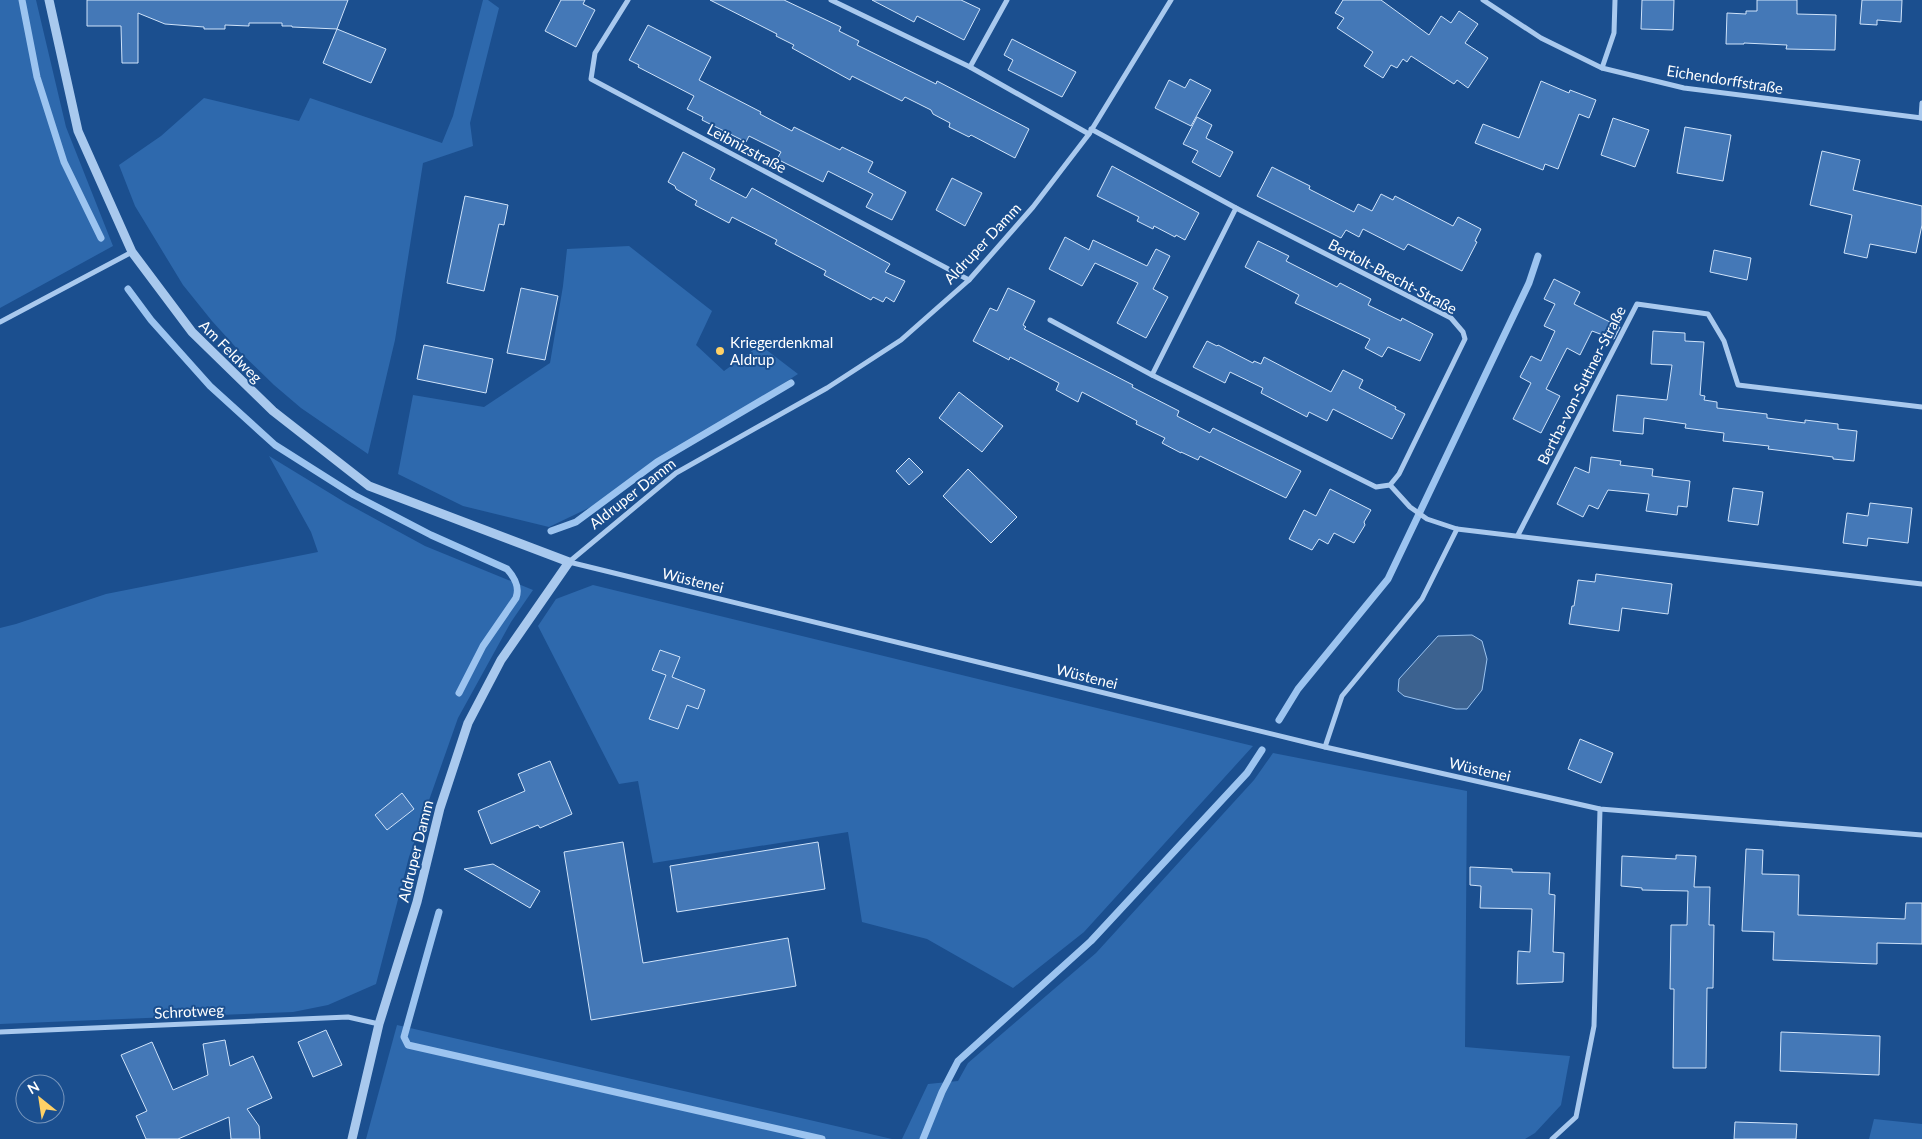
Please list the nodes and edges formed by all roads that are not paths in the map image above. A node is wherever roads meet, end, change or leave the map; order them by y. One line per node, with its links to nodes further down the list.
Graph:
1 (49, 0): 14 (street, Am Feldweg)
2 (628, 0): 15 (street, Leibnizstraße)
3 (831, 0): 8 (street)
4 (1007, 0): 8 (street)
5 (1171, 0): 12 (street, Aldruper Damm)
6 (1483, 0): 9 (street, Eichendorffstraße)
7 (1615, 0): 9 (street)
8 (970, 67): 12 (street)
9 (1602, 68): 11 (street, Eichendorffstraße)
10 (1922, 103): 11 (street)
11 (1921, 118)
12 (1090, 132): 13 (street, Bertolt-Brecht-Straße); 15 (street, Aldruper Damm)
13 (1236, 208): 18 (street); 20 (street, Bertolt-Brecht-Straße)
14 (132, 252): 17 (street); 23 (street, Am Feldweg)
15 (969, 280): 23 (street, Aldruper Damm)
16 (1050, 320): 18 (street)
17 (0, 322)
18 (1152, 375): 20 (street)
19 (1922, 407): 22 (street, Bertha-von-Suttner-Straße)
20 (1390, 485): 21 (street)
21 (1457, 529): 22 (street); 25 (street)
22 (1518, 536): 24 (street)
23 (569, 562): 25 (street, Wüstenei); 28 (street, Aldruper Damm)
24 (1922, 584)
25 (1325, 747): 26 (street, Wüstenei)
26 (1600, 808): 27 (street, Wüstenei); 31 (street)
27 (1922, 835)
28 (379, 1024): 29 (street, Schrotweg); 30 (street, Aldruper Damm)
29 (0, 1032)
30 (352, 1139)
31 (1552, 1139)

